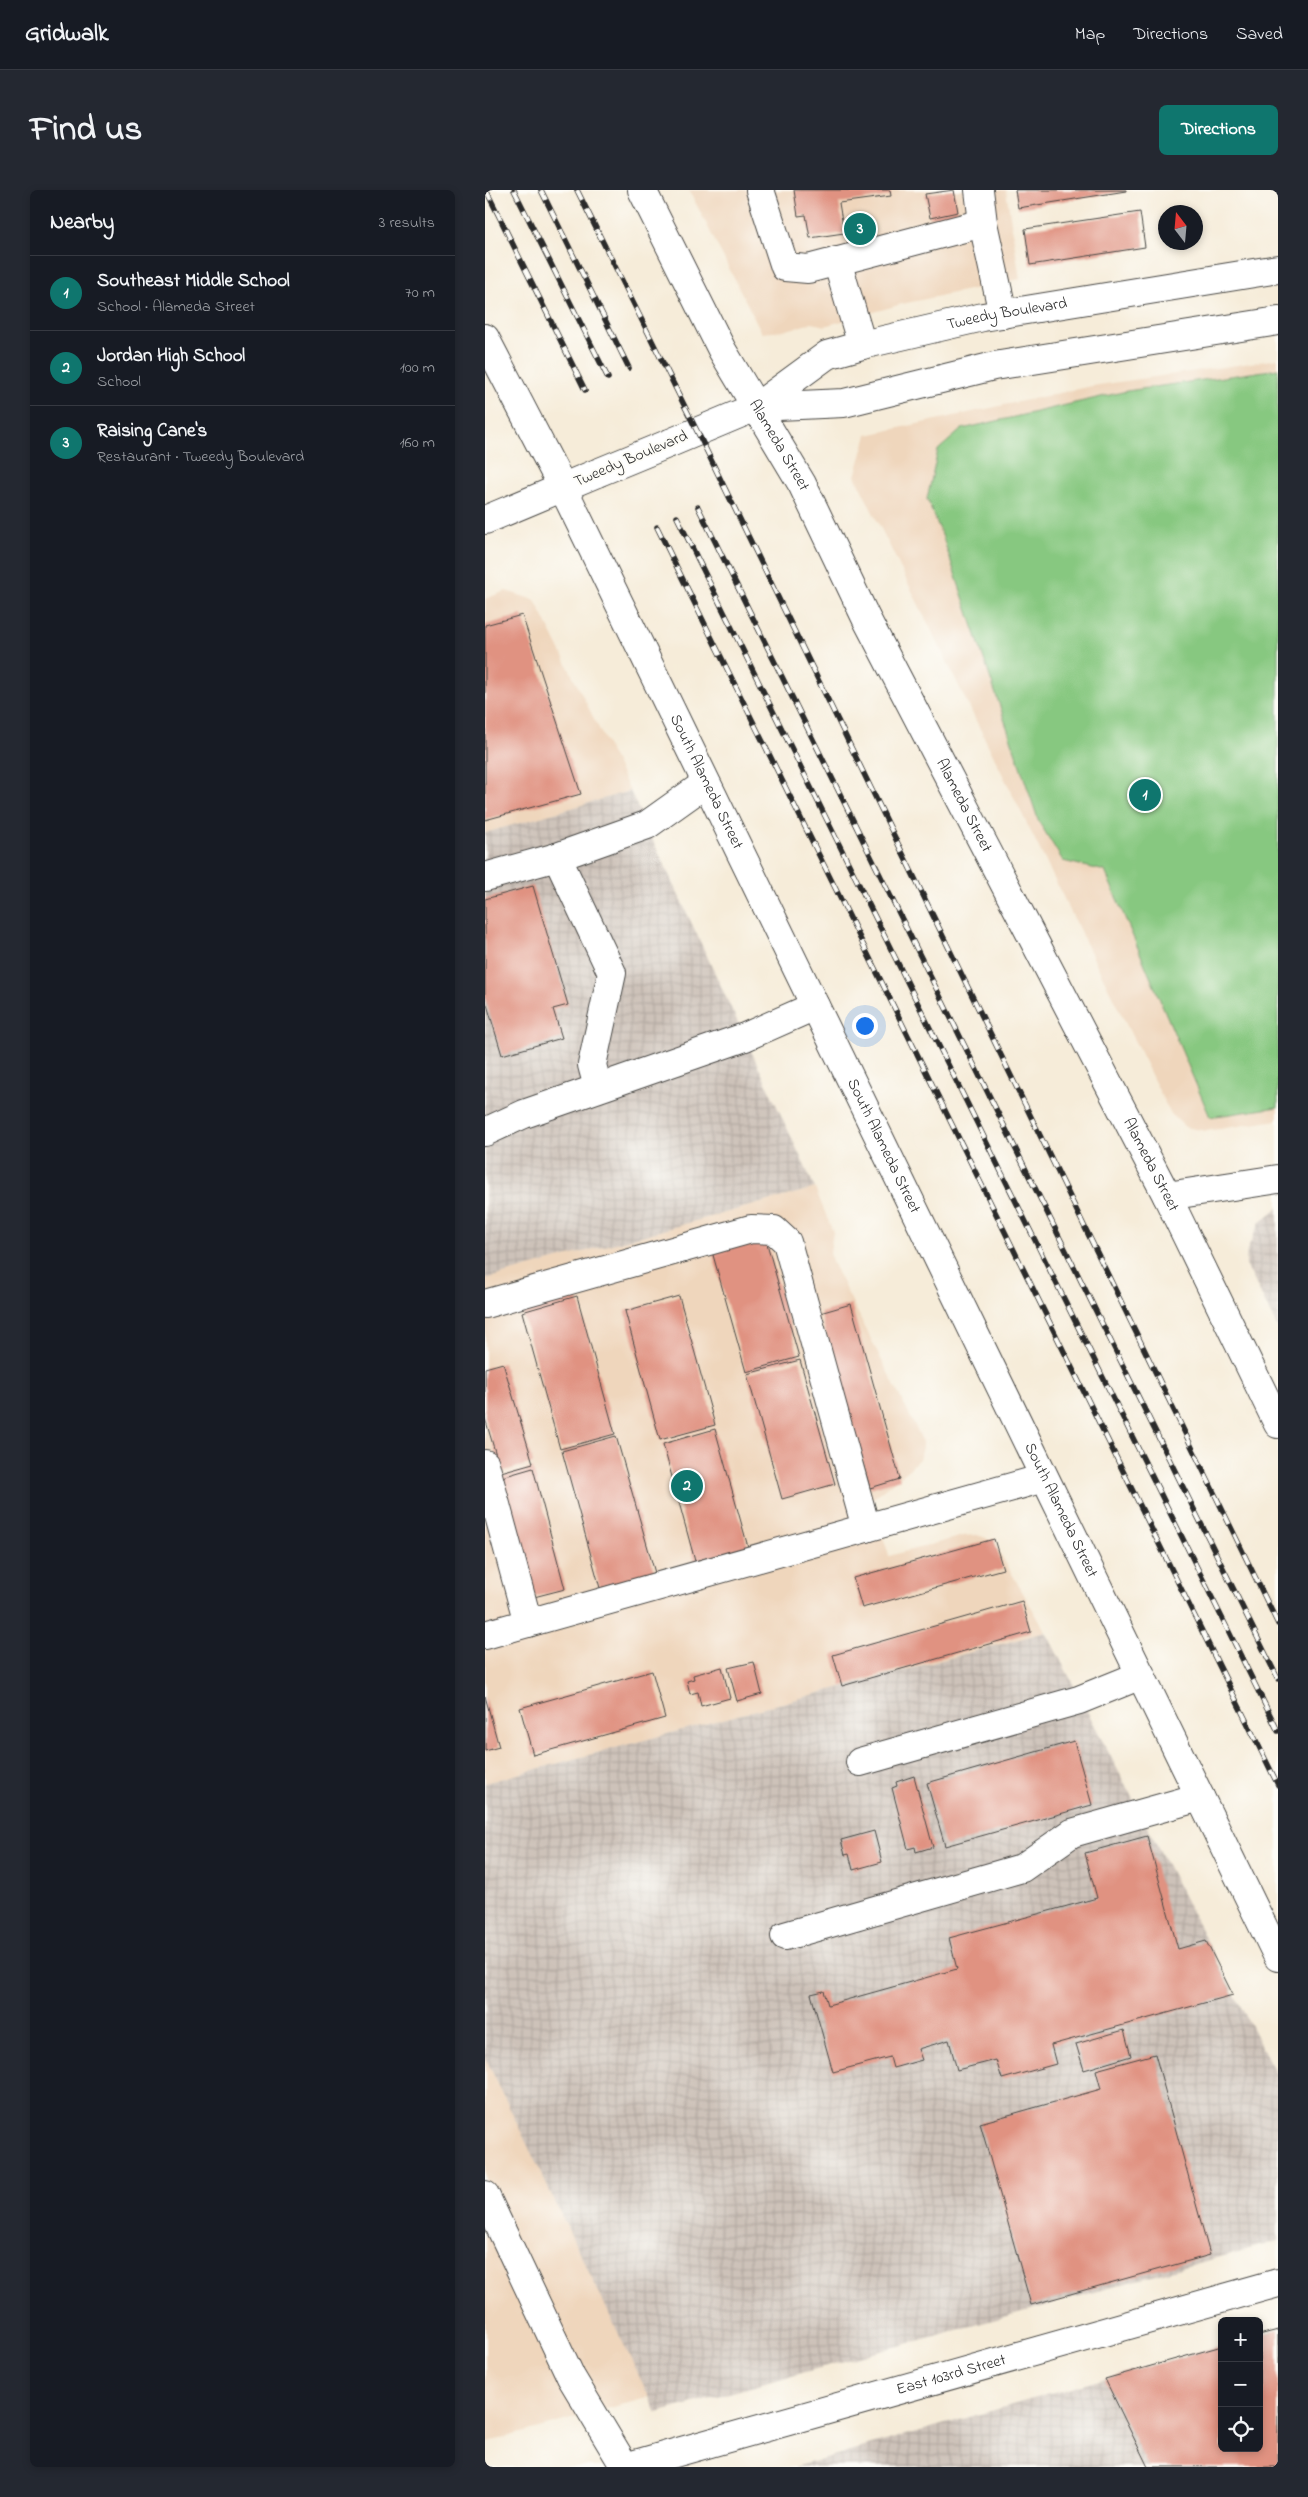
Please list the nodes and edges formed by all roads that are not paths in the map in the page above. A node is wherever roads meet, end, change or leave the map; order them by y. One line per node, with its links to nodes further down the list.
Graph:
1 (642, 190): 11 (main road, Alameda Street)
2 (760, 190): 5 (main road)
3 (979, 190): 4 (main road)
4 (983, 223): 5 (main road); 7 (main road)
5 (837, 261): 10 (main road)
6 (1278, 269): 7 (main road, Tweedy Boulevard)
7 (1003, 314): 10 (main road, Tweedy Boulevard)
8 (1278, 322): 11 (main road, Tweedy Boulevard)
9 (485, 338): 12 (main road, South Alameda Street)
10 (862, 345): 11 (main road, Tweedy Boulevard)
11 (756, 407): 12 (main road, Tweedy Boulevard, bridge); 21 (main road, Alameda Street)
12 (563, 488): 13 (main road, Tweedy Boulevard); 14 (main road, South Alameda Street)
13 (485, 520)
14 (706, 783): 15 (main road); 17 (main road, South Alameda Street)
15 (557, 857): 16 (main road); 18 (main road)
16 (485, 877)
17 (815, 1006): 18 (main road); 25 (main road, South Alameda Street)
18 (598, 1087): 19 (main road)
19 (485, 1132)
20 (1278, 1179): 21 (main road)
21 (1167, 1196): 23 (main road, Alameda Street)
22 (485, 1304): 26 (main road)
23 (1278, 1424)
24 (485, 1464): 27 (main road)
25 (1044, 1478): 26 (main road); 29 (main road, South Alameda Street)
26 (865, 1528): 27 (main road)
27 (529, 1623): 28 (main road)
28 (485, 1635)
29 (1141, 1675): 30 (main road); 31 (main road, South Alameda Street)
30 (860, 1762)
31 (1200, 1797): 32 (main road); 33 (main road, South Alameda Street)
32 (785, 1936)
33 (1278, 1957)
34 (485, 2195): 36 (main road)
35 (1278, 2283): 36 (main road, East 103rd Street)
36 (625, 2467)

